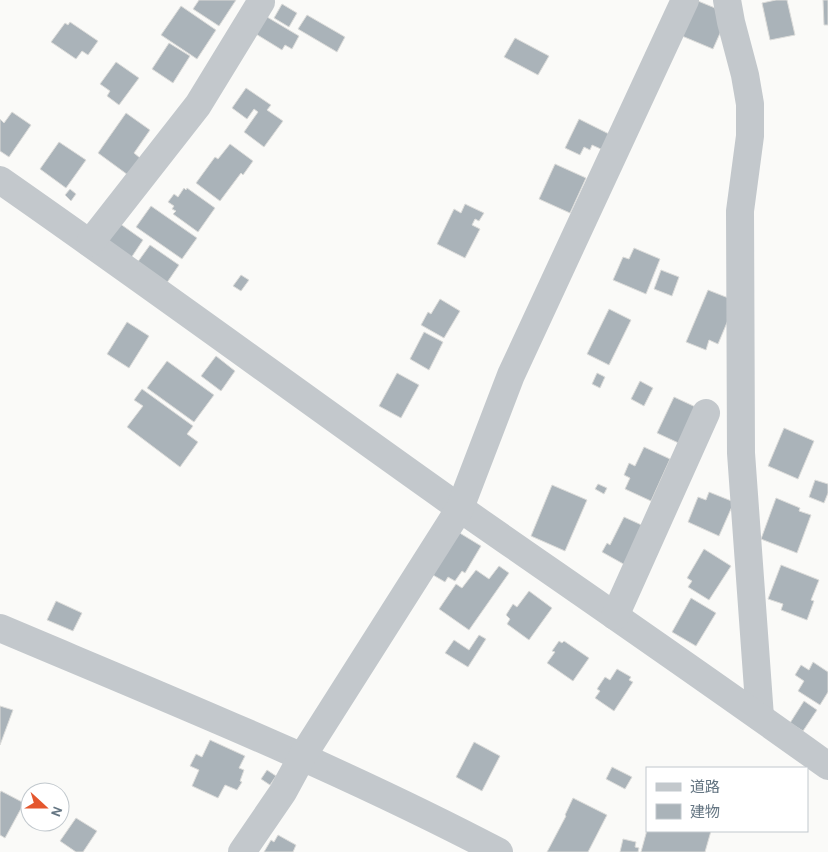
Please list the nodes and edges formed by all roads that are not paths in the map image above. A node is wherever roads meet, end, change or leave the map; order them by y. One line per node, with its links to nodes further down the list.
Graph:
1 (727, 0): 10 (street)
2 (682, 1): 7 (street)
3 (261, 2): 5 (street)
4 (0, 180): 5 (street)
5 (90, 244): 7 (street)
6 (706, 413): 8 (street)
7 (460, 508): 8 (street); 11 (street)
8 (615, 616): 10 (street)
9 (0, 628): 11 (street)
10 (760, 717): 12 (street)
11 (302, 757): 13 (street); 14 (street)
12 (828, 766)
13 (242, 852)
14 (499, 852)

